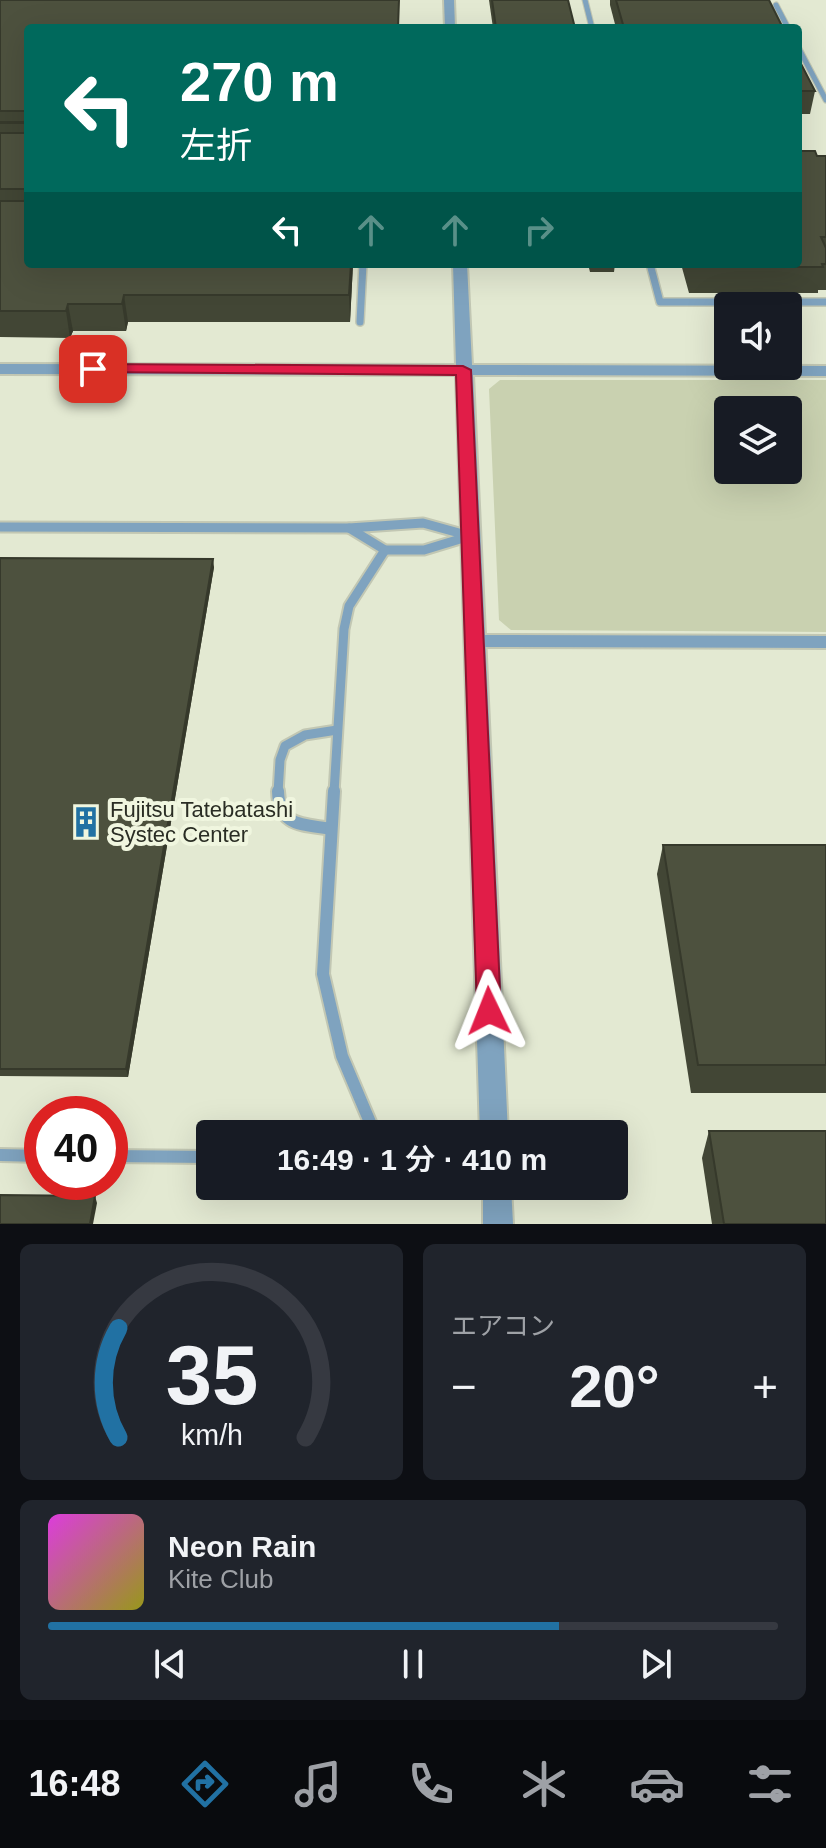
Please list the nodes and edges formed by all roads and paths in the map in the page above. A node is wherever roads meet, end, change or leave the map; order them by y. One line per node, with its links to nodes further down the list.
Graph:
1 (449, 0): 4 (street)
2 (585, 0): 5 (lane)
3 (776, 5): 6 (lane)
4 (450, 24)
5 (591, 24)
6 (786, 24)
7 (802, 55): 8 (lane)
8 (826, 100)
9 (363, 268): 13 (lane)
10 (460, 268): 15 (street)
11 (651, 268): 12 (lane)
12 (826, 302)
13 (360, 322)
14 (0, 369): 15 (street)
15 (463, 370): 16 (street); 19 (street)
16 (826, 371)
17 (0, 527): 18 (lane)
18 (349, 528): 19 (lane); 20 (lane)
19 (470, 536): 20 (lane); 21 (street)
20 (385, 550): 23 (lane)
21 (474, 641): 22 (street); 26 (street)
22 (826, 642)
23 (337, 730): 24 (lane); 24 (lane)
24 (331, 829): 25 (lane)
25 (369, 1120)
26 (493, 1120)
27 (0, 1155): 28 (lane)
28 (24, 1156)
29 (128, 1156): 30 (lane)
30 (196, 1157)
31 (497, 1200): 32 (street)
32 (498, 1224)

